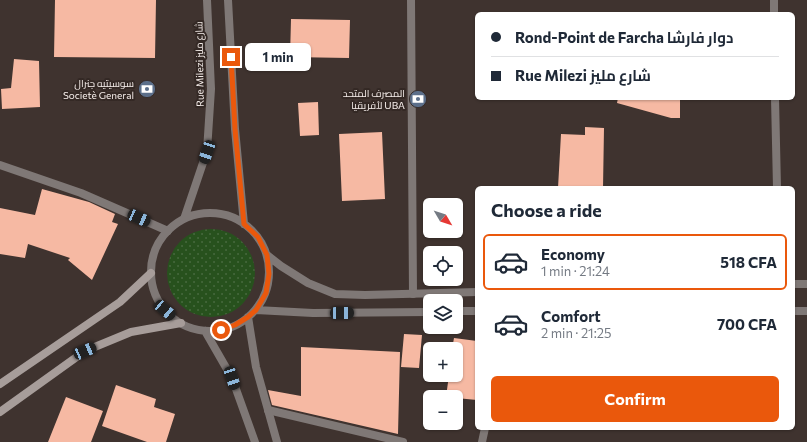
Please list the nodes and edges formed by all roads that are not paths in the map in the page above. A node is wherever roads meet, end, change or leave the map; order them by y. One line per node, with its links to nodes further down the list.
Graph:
1 (208, 0): 9 (street, Rue Milezi شارع مليز)
2 (228, 0): 10 (street)
3 (411, 0): 17 (street)
4 (774, 0): 5 (street)
5 (774, 12)
6 (775, 100): 8 (street)
7 (0, 166): 11 (street)
8 (777, 186)
9 (184, 219): 10 (street); 11 (street)
10 (244, 224): 12 (street)
11 (168, 231): 13 (street)
12 (267, 255): 17 (street); 18 (street)
13 (151, 273): 25 (street); 27 (main road)
14 (795, 284): 15 (street)
15 (807, 284)
16 (475, 292): 17 (street)
17 (413, 294)
18 (256, 310): 23 (street); 24 (street)
19 (463, 311): 20 (street)
20 (475, 311)
21 (795, 311): 22 (street)
22 (807, 311)
23 (423, 312)
24 (248, 317): 26 (street); 28 (street)
25 (181, 323): 26 (street); 29 (main road)
26 (205, 331): 31 (street)
27 (0, 384)
28 (268, 410): 32 (street); 33 (street)
29 (0, 412)
30 (485, 430): 34 (street)
31 (255, 442)
32 (277, 442)
33 (403, 442)
34 (482, 442)

